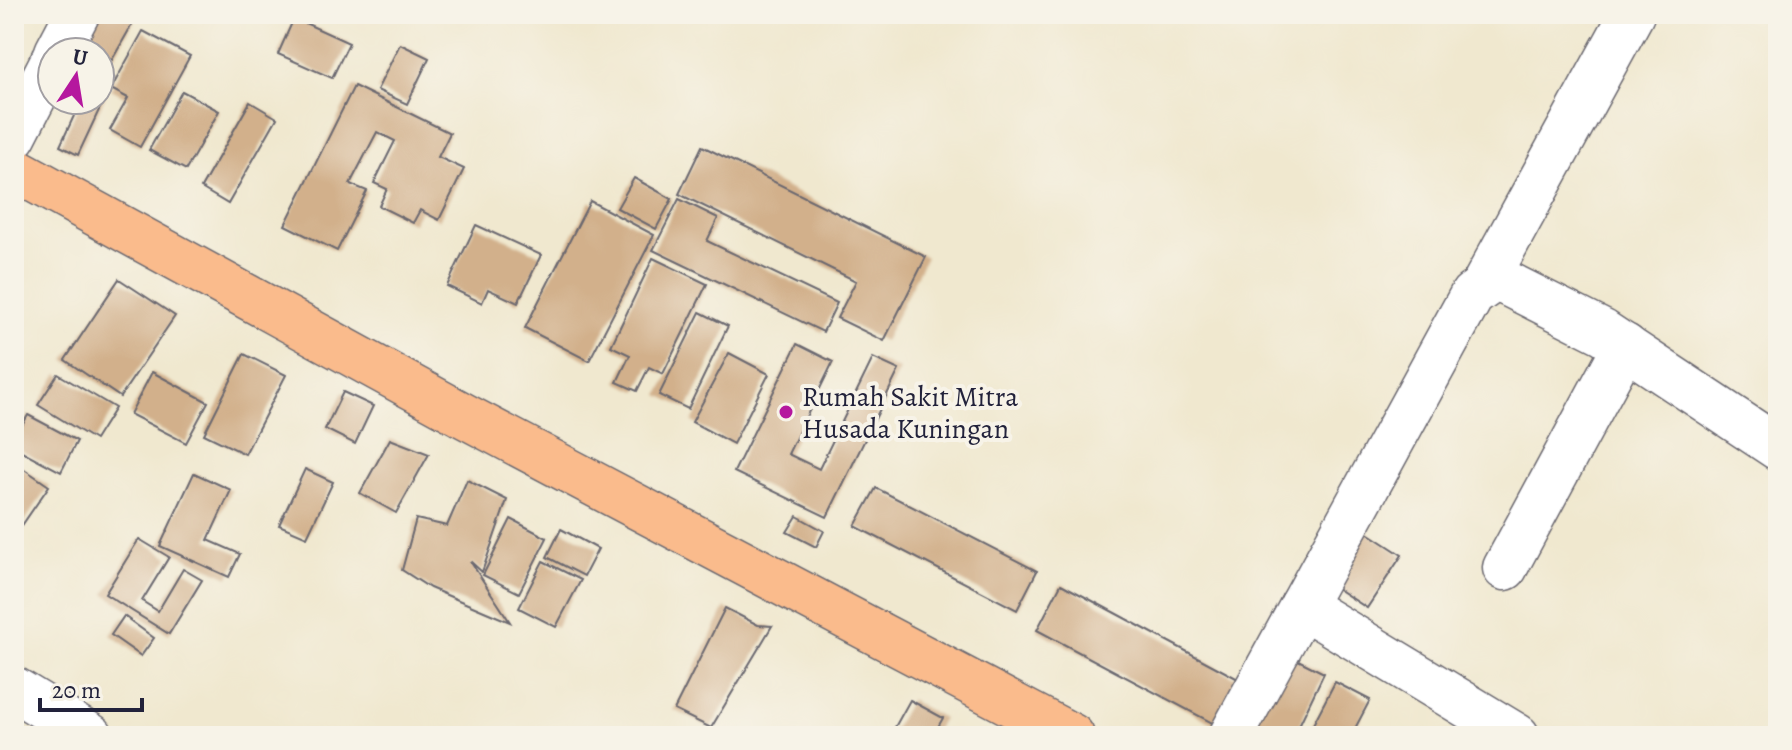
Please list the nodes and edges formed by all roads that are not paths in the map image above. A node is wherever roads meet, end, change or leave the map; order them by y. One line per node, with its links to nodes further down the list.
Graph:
1 (77, 14): 3 (street)
2 (1632, 14): 7 (street)
3 (65, 36)
4 (36, 93): 5 (street)
5 (14, 136)
6 (14, 169): 14 (main road)
7 (1484, 284): 8 (street); 11 (street)
8 (1625, 346): 9 (street); 10 (street)
9 (1778, 448)
10 (1505, 568)
11 (1302, 606): 15 (street); 16 (street)
12 (14, 689): 13 (street)
13 (91, 736)
14 (1072, 736)
15 (1231, 736)
16 (1517, 736)

